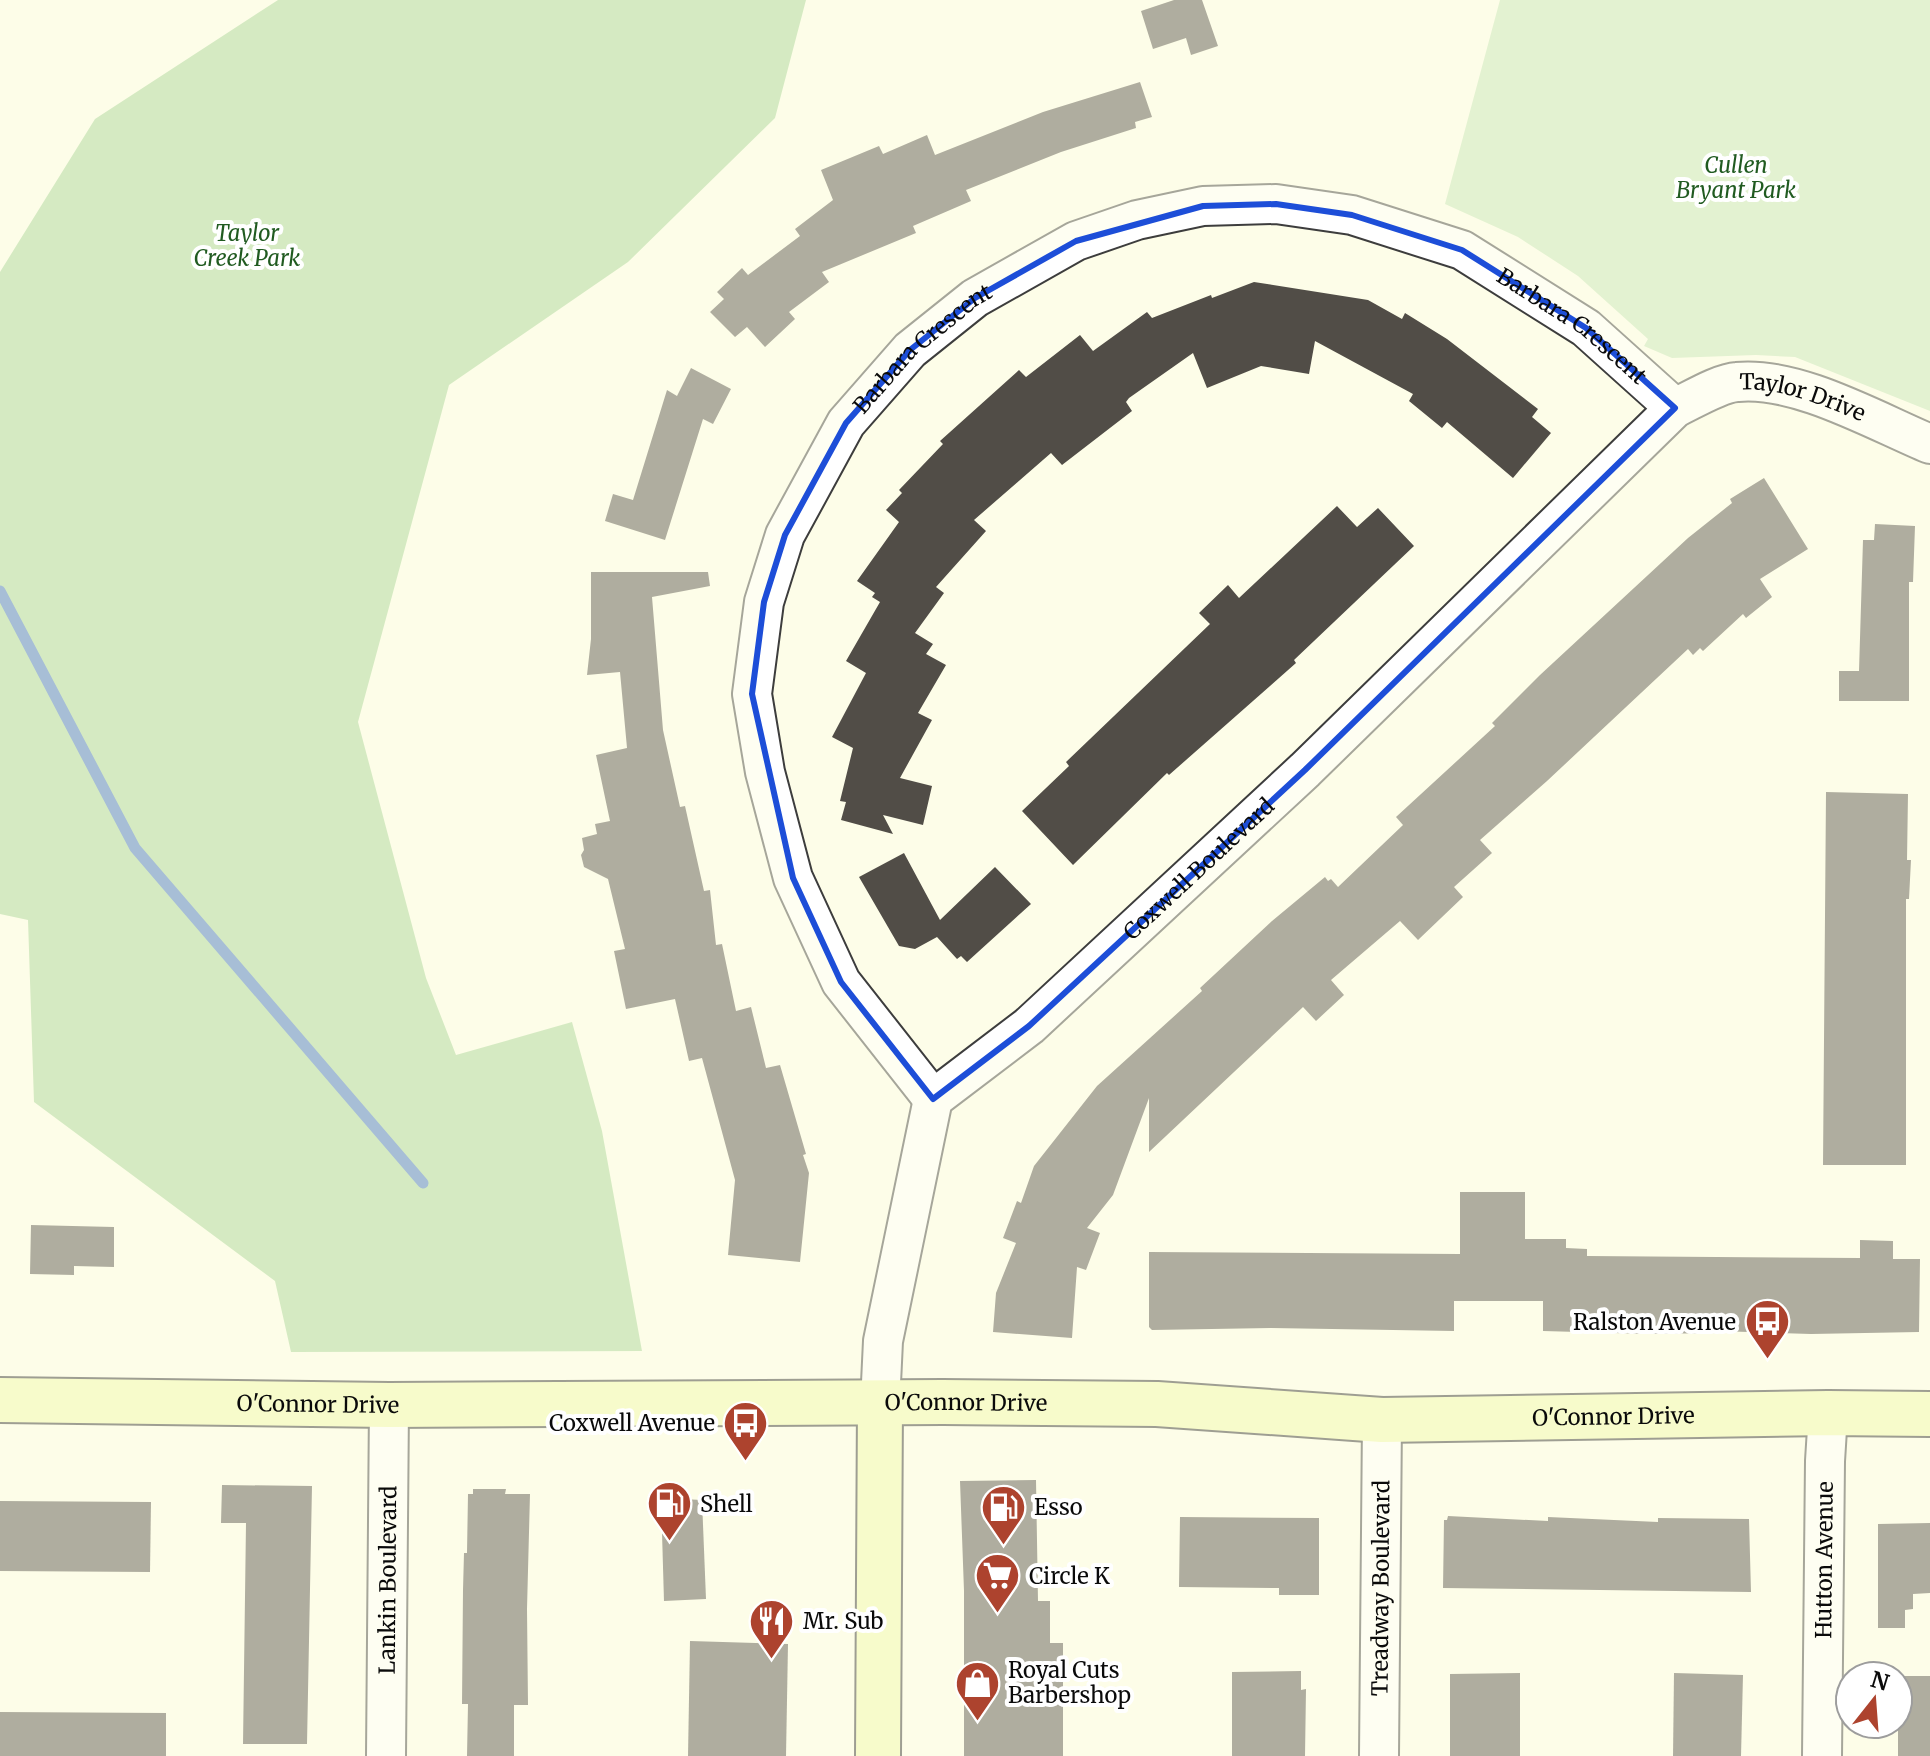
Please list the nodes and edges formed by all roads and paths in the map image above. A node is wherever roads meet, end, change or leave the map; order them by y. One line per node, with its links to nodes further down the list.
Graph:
1 (1675, 408): 2 (street, Taylor Drive); 3 (street, Coxwell Boulevard); 3 (street, Barbara Crescent)
2 (1930, 444)
3 (933, 1099): 5 (street)
4 (0, 1400): 6 (main road, O'Connor Drive)
5 (880, 1404): 6 (main road, O'Connor Drive); 9 (main road, O'Connor Drive); 11 (main road)
6 (389, 1405): 10 (street, Lankin Boulevard)
7 (1828, 1413): 8 (main road, O'Connor Drive); 9 (main road, O'Connor Drive); 13 (street, Hutton Avenue)
8 (1930, 1414)
9 (1382, 1420): 12 (street, Treadway Boulevard)
10 (386, 1756)
11 (878, 1756)
12 (1379, 1756)
13 (1822, 1756)

